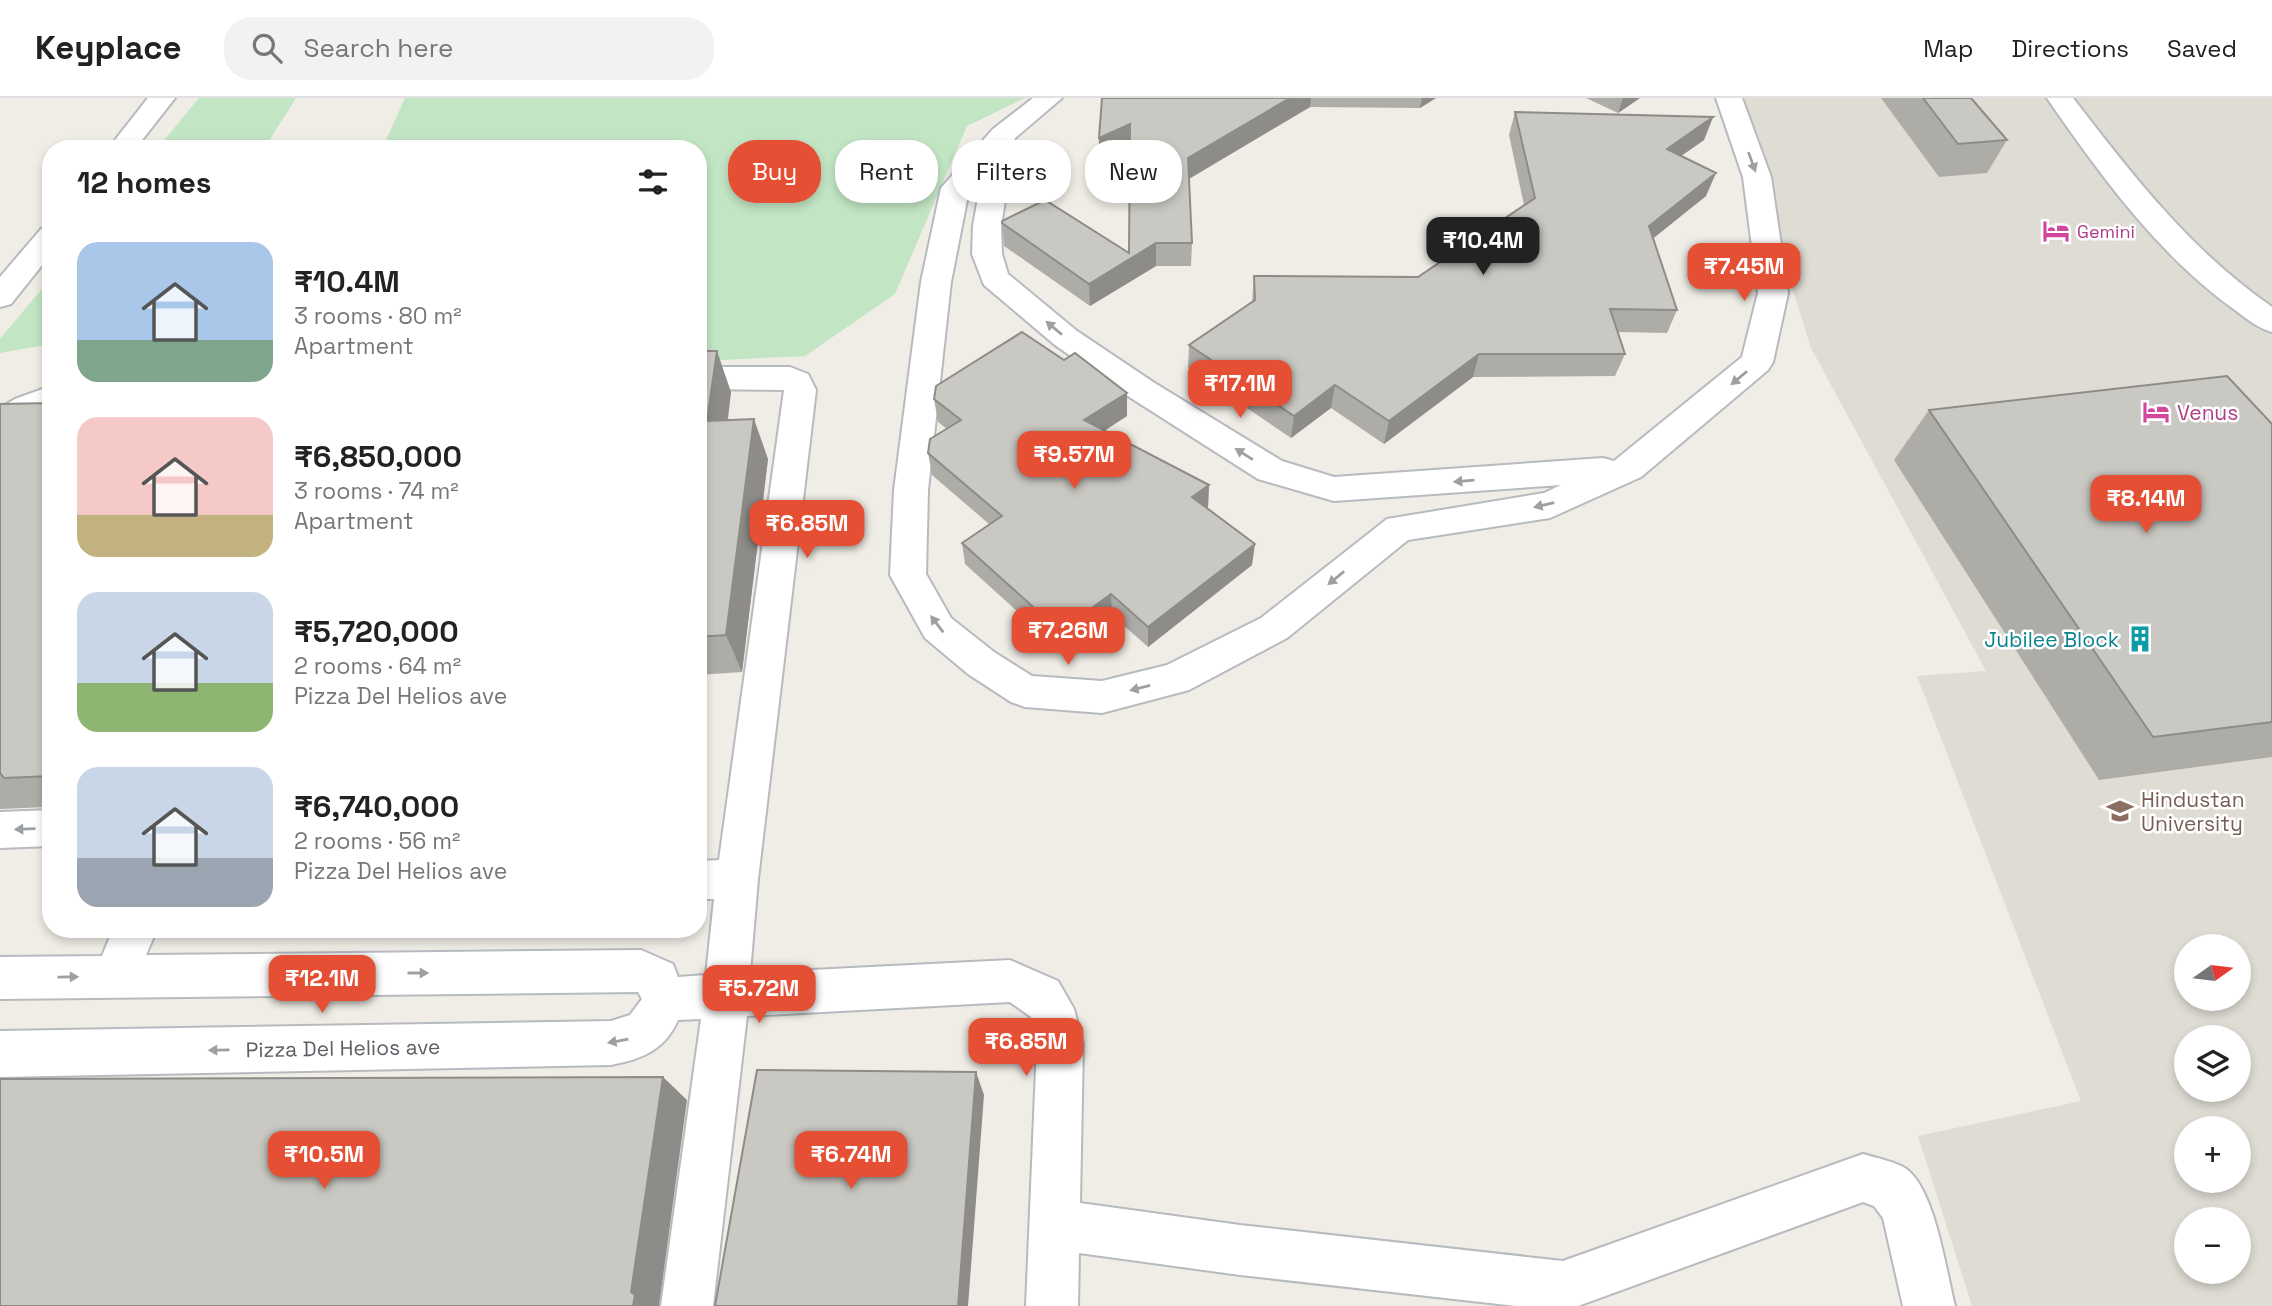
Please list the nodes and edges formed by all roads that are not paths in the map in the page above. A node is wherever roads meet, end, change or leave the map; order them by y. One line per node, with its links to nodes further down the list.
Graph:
1 (162, 98): 6 (street)
2 (1049, 98): 5 (street)
3 (1729, 98): 13 (street, one-way to 13)
4 (2060, 98): 9 (street)
5 (1002, 135): 13 (street, one-way to 5); 13 (street, one-way to 5)
6 (128, 140)
7 (42, 246): 8 (street)
8 (0, 297)
9 (2272, 322)
10 (707, 378): 16 (street)
11 (42, 401): 12 (street)
12 (0, 423)
13 (1629, 468)
14 (42, 828): 15 (street, one-way to 15)
15 (0, 830)
16 (718, 880): 20 (street)
17 (131, 938): 18 (street)
18 (115, 976): 19 (street, one-way to 18); 21 (street, one-way to 21)
19 (0, 978)
20 (728, 994): 21 (street); 23 (street); 24 (street)
21 (664, 999): 22 (street, Pizza Del Helios ave, one-way to 22)
22 (16, 1066)
23 (1056, 1225): 25 (street); 26 (street)
24 (687, 1306)
25 (1052, 1306)
26 (1929, 1306)

